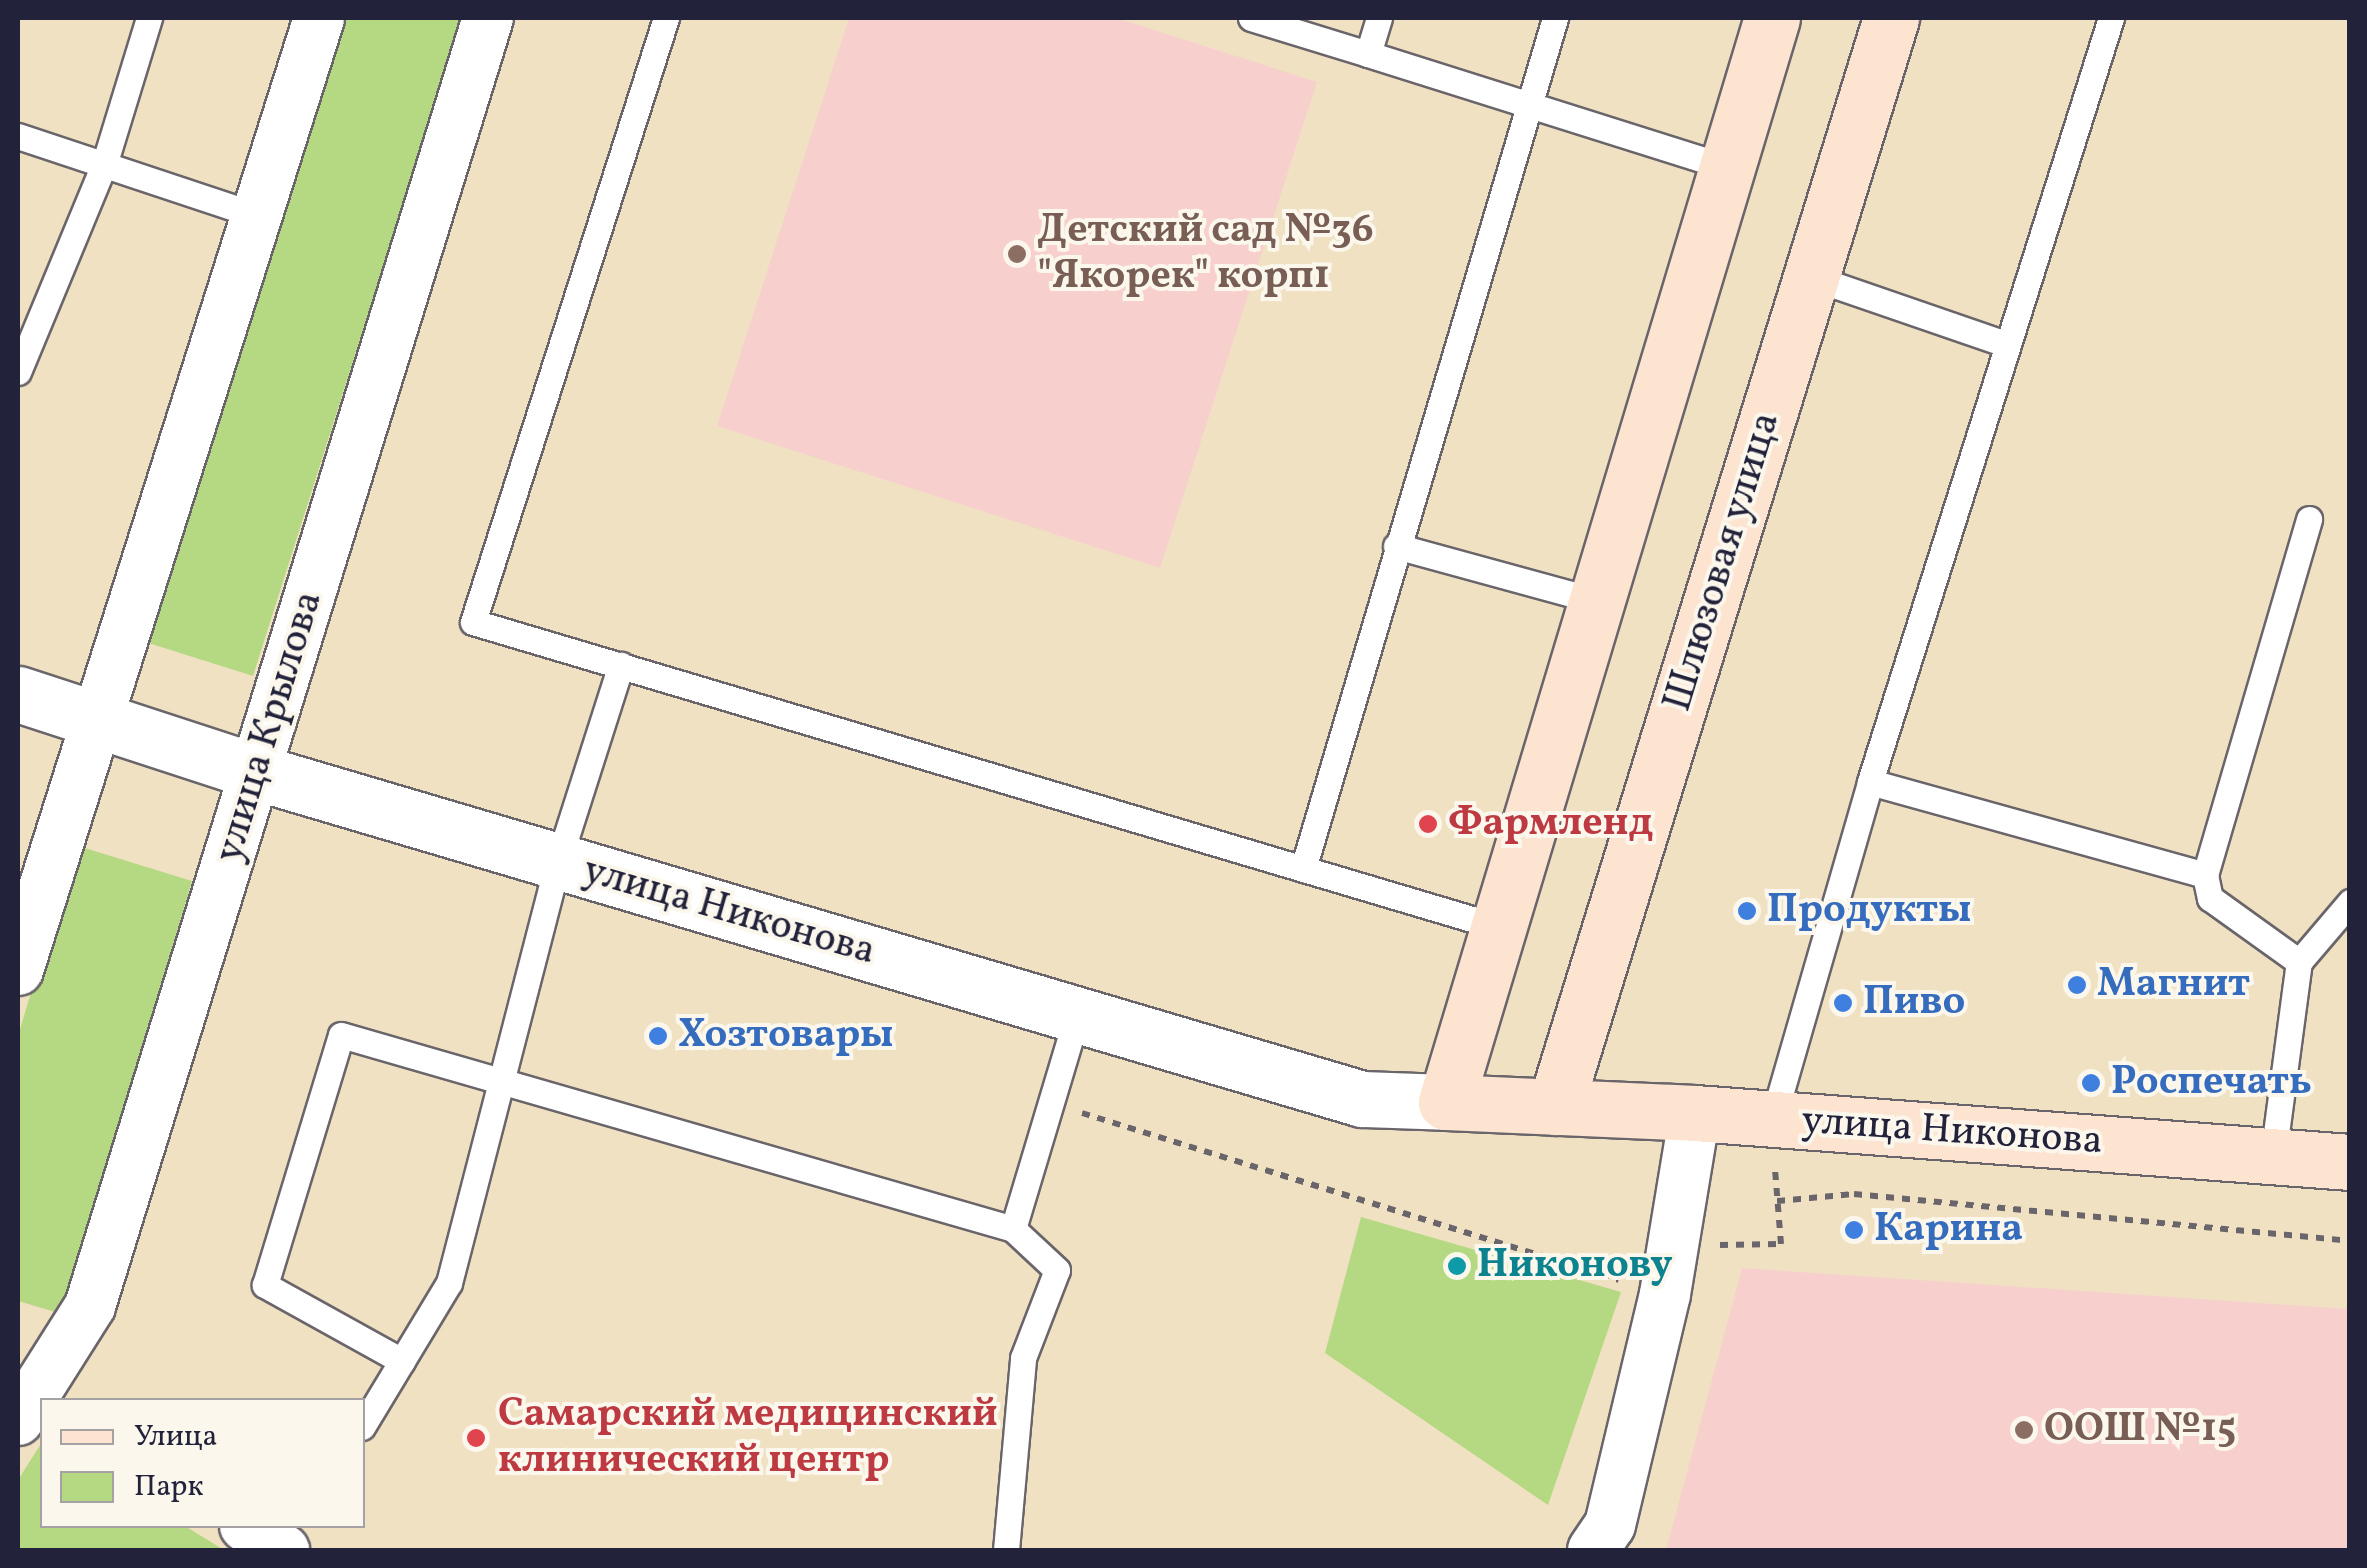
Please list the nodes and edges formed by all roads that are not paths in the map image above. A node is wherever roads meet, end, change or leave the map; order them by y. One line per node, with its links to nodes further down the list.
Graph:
1 (149, 18): 14 (lane)
2 (319, 18): 16 (street)
3 (488, 18): 26 (street, улица Крылова)
4 (666, 18): 23 (lane)
5 (1251, 18): 11 (lane)
6 (1379, 18): 11 (lane)
7 (1555, 18): 12 (lane)
8 (1772, 18): 15 (main road)
9 (1891, 18): 17 (main road, Шлюзовая улица)
10 (2111, 18): 18 (lane)
11 (1368, 54): 12 (lane)
12 (1529, 105): 15 (lane); 21 (lane)
13 (18, 136): 14 (lane)
14 (105, 162): 16 (lane); 19 (lane)
15 (1727, 167): 22 (main road)
16 (256, 215): 25 (street)
17 (1811, 277): 18 (lane); 38 (main road, Шлюзовая улица)
18 (2008, 345): 27 (lane)
19 (18, 372)
20 (2309, 519): 30 (lane)
21 (1396, 546): 22 (lane); 29 (lane)
22 (1597, 600): 32 (main road)
23 (622, 665): 28 (lane); 29 (lane)
24 (18, 694): 25 (street, улица Никонова)
25 (96, 718): 26 (street, улица Никонова); 34 (street)
26 (256, 772): 28 (street, улица Никонова); 45 (street, улица Крылова)
27 (1870, 782): 30 (lane); 40 (lane)
28 (558, 862): 35 (street, улица Никонова); 36 (lane)
29 (1304, 868): 32 (lane)
30 (2205, 875): 33 (lane)
31 (2350, 902): 33 (lane)
32 (1499, 927): 37 (main road)
33 (2299, 962): 41 (lane)
34 (18, 970)
35 (1077, 1015): 37 (street, улица Никонова); 43 (lane)
36 (501, 1083): 43 (lane); 44 (lane); 44 (lane)
37 (1446, 1102): 38 (main road, улица Никонова)
38 (1555, 1106): 39 (main road, улица Никонова)
39 (1696, 1113): 40 (main road, улица Никонова); 51 (street)
40 (1773, 1119): 41 (main road, улица Никонова)
41 (2272, 1156): 42 (main road, улица Никонова)
42 (2350, 1162)
43 (1012, 1229): 50 (lane)
44 (402, 1361): 46 (lane)
45 (30, 1399)
46 (365, 1422)
47 (248, 1528): 49 (street)
48 (302, 1528): 49 (lane)
49 (286, 1550)
50 (1006, 1550)
51 (1593, 1550)

